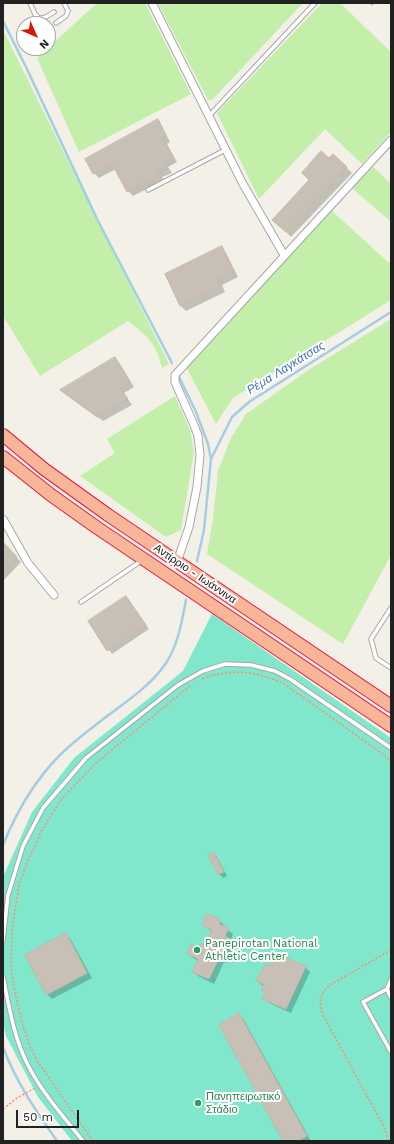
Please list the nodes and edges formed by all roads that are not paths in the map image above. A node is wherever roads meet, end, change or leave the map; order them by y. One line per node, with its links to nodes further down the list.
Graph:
1 (30, 3): 5 (lane)
2 (64, 3): 6 (lane)
3 (152, 3): 7 (street)
4 (315, 3): 7 (lane)
5 (54, 12)
6 (56, 23)
7 (208, 117): 9 (street)
8 (391, 140): 11 (street)
9 (225, 150): 10 (lane); 11 (street)
10 (148, 190)
11 (284, 255): 16 (street)
12 (3, 435): 16 (highway, Αντίρριο - Ιωάννινα)
13 (3, 457): 15 (highway, Αντίρριο - Ιωάννινα)
14 (3, 519): 17 (street)
15 (144, 559): 18 (lane); 22 (highway, Αντίρριο - Ιωάννινα)
16 (177, 562): 21 (highway, Αντίρριο - Ιωάννινα)
17 (54, 595)
18 (81, 602)
19 (391, 608): 20 (lane)
20 (391, 668)
21 (391, 706)
22 (391, 726)
23 (391, 748): 24 (lane)
24 (3, 940)
25 (3, 976): 30 (lane)
26 (391, 980): 27 (lane)
27 (387, 989): 28 (lane); 29 (lane)
28 (391, 998)
29 (391, 1052)
30 (83, 1141)

